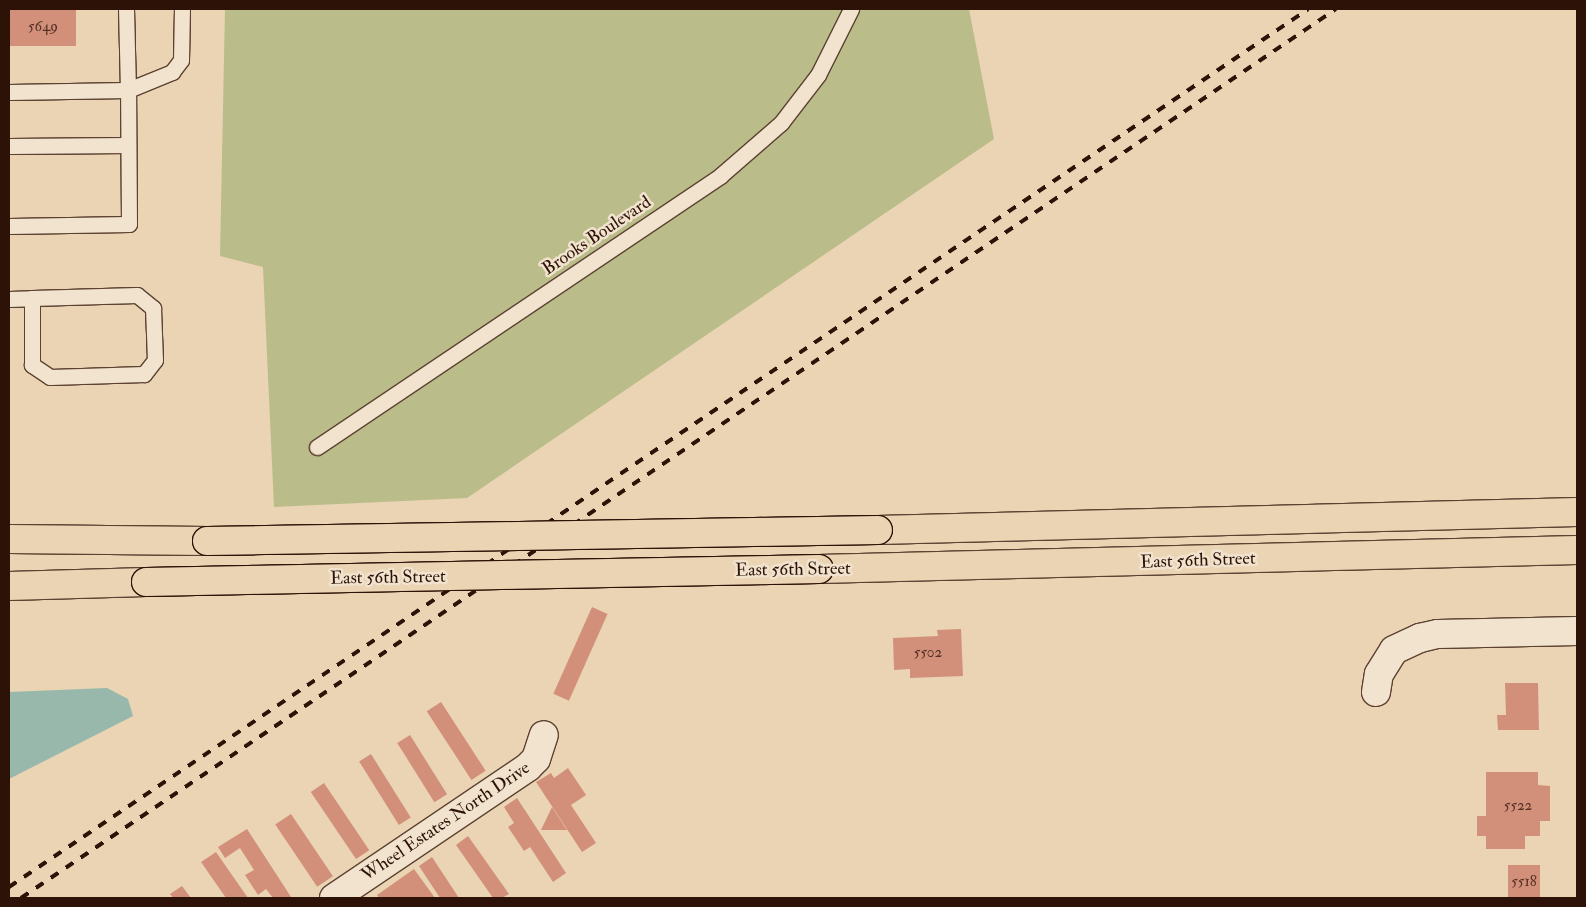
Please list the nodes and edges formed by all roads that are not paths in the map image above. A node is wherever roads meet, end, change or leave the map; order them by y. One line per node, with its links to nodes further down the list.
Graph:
1 (126, 9): 4 (lane)
2 (182, 9): 4 (lane)
3 (851, 9): 11 (lane, Brooks Boulevard)
4 (128, 90): 5 (lane); 6 (lane)
5 (9, 92)
6 (128, 145): 7 (lane); 8 (lane)
7 (9, 146)
8 (9, 226)
9 (32, 298): 9 (lane); 10 (lane)
10 (9, 299)
11 (317, 447)
12 (1577, 512): 13 (main road, bridge)
13 (9, 539)
14 (1577, 550): 15 (main road, East 56th Street, bridge)
15 (9, 586)
16 (1577, 631): 17 (street)
17 (1376, 692)
18 (544, 735): 19 (street, Wheel Estates North Drive)
19 (334, 898)

